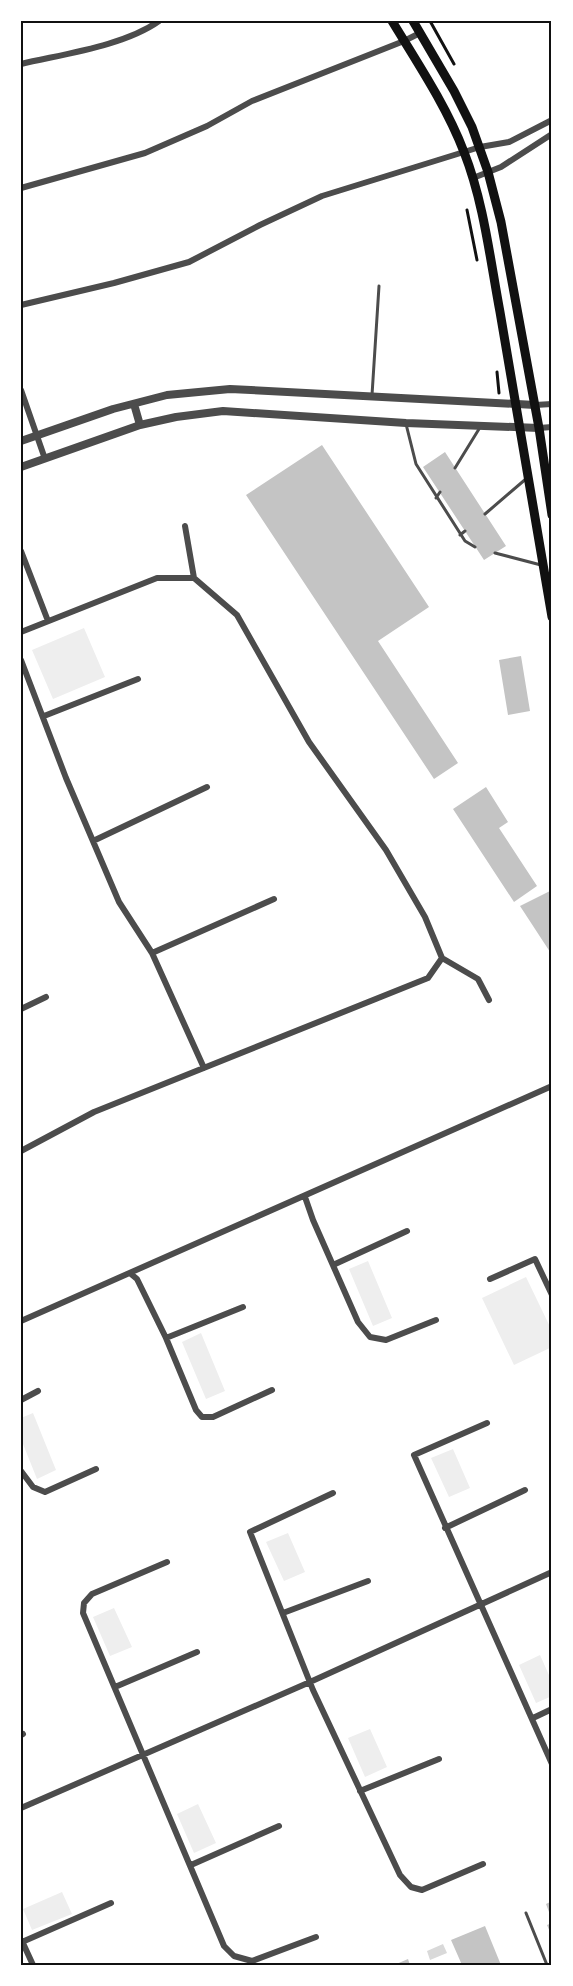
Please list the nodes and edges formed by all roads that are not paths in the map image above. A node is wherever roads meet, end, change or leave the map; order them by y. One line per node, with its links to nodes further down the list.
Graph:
1 (159, 21): 6 (street)
2 (392, 21): 5 (main road)
3 (413, 21): 4 (main road)
4 (420, 33): 5 (street); 9 (main road)
5 (404, 41): 10 (main road); 13 (street)
6 (21, 64)
7 (552, 120): 9 (street)
8 (552, 134): 11 (street)
9 (480, 147): 10 (street); 11 (main road)
10 (464, 152): 12 (main road); 15 (street)
11 (488, 172): 12 (street); 21 (main road)
12 (473, 178): 19 (main road)
13 (21, 188)
14 (379, 286): 17 (lane)
15 (21, 305)
16 (21, 390): 28 (street)
17 (372, 396): 18 (street); 19 (street)
18 (134, 404): 23 (street); 28 (street)
19 (516, 404): 21 (street); 26 (main road)
20 (552, 404): 21 (street)
21 (535, 405): 27 (main road)
22 (406, 423): 23 (street); 24 (street); 35 (lane)
23 (140, 425): 30 (street)
24 (481, 426): 26 (street); 32 (lane)
25 (552, 427): 27 (street)
26 (520, 428): 27 (street); 33 (main road)
27 (539, 428): 37 (main road)
28 (38, 436): 29 (street); 30 (street)
29 (21, 441)
30 (45, 459): 31 (street)
31 (21, 467)
32 (455, 468)
33 (527, 478): 36 (lane); 44 (main road)
34 (440, 492): 35 (lane)
35 (436, 498): 40 (lane)
36 (485, 514)
37 (552, 515)
38 (185, 526): 45 (street)
39 (465, 531): 40 (lane)
40 (460, 535): 41 (lane)
41 (475, 547)
42 (21, 551): 47 (street)
43 (495, 553): 44 (lane)
44 (543, 565): 46 (main road)
45 (194, 578): 47 (street); 56 (street)
46 (552, 617)
47 (48, 621): 48 (street)
48 (21, 632)
49 (21, 660): 51 (street)
50 (138, 679): 51 (street)
51 (44, 716): 53 (street)
52 (207, 787): 53 (street)
53 (93, 841): 55 (street)
54 (274, 899): 55 (street)
55 (152, 953): 60 (street)
56 (442, 958): 58 (street); 60 (street)
57 (46, 997): 59 (street)
58 (489, 1000)
59 (21, 1009)
60 (204, 1068): 62 (street)
61 (552, 1086): 63 (street)
62 (21, 1150)
63 (305, 1197): 65 (street); 66 (street)
64 (407, 1230): 65 (street)
65 (333, 1265): 70 (street)
66 (131, 1274): 71 (street); 72 (street)
67 (490, 1279): 68 (street)
68 (552, 1295)
69 (243, 1307): 72 (street)
70 (436, 1320)
71 (21, 1321)
72 (166, 1338): 73 (street)
73 (272, 1390)
74 (38, 1391): 75 (street)
75 (21, 1400)
76 (487, 1423): 81 (street)
77 (96, 1469): 78 (street)
78 (21, 1471)
79 (525, 1490): 81 (street)
80 (333, 1492): 86 (street)
81 (445, 1528): 85 (street)
82 (167, 1563): 89 (street)
83 (552, 1570): 85 (street)
84 (368, 1581): 86 (street)
85 (482, 1605): 88 (street); 91 (street)
86 (283, 1613): 88 (street)
87 (197, 1652): 89 (street)
88 (310, 1682): 92 (street); 95 (street)
89 (115, 1688): 92 (street)
90 (552, 1709): 91 (street)
91 (533, 1718): 94 (street)
92 (143, 1754): 96 (street); 99 (street)
93 (439, 1759): 95 (street)
94 (552, 1764)
95 (360, 1791): 98 (street)
96 (21, 1808)
97 (279, 1826): 99 (street)
98 (483, 1864)
99 (191, 1865): 102 (street)
100 (111, 1903): 103 (street)
101 (526, 1913): 105 (lane)
102 (316, 1937)
103 (22, 1941): 104 (street)
104 (33, 1965)
105 (547, 1965)

